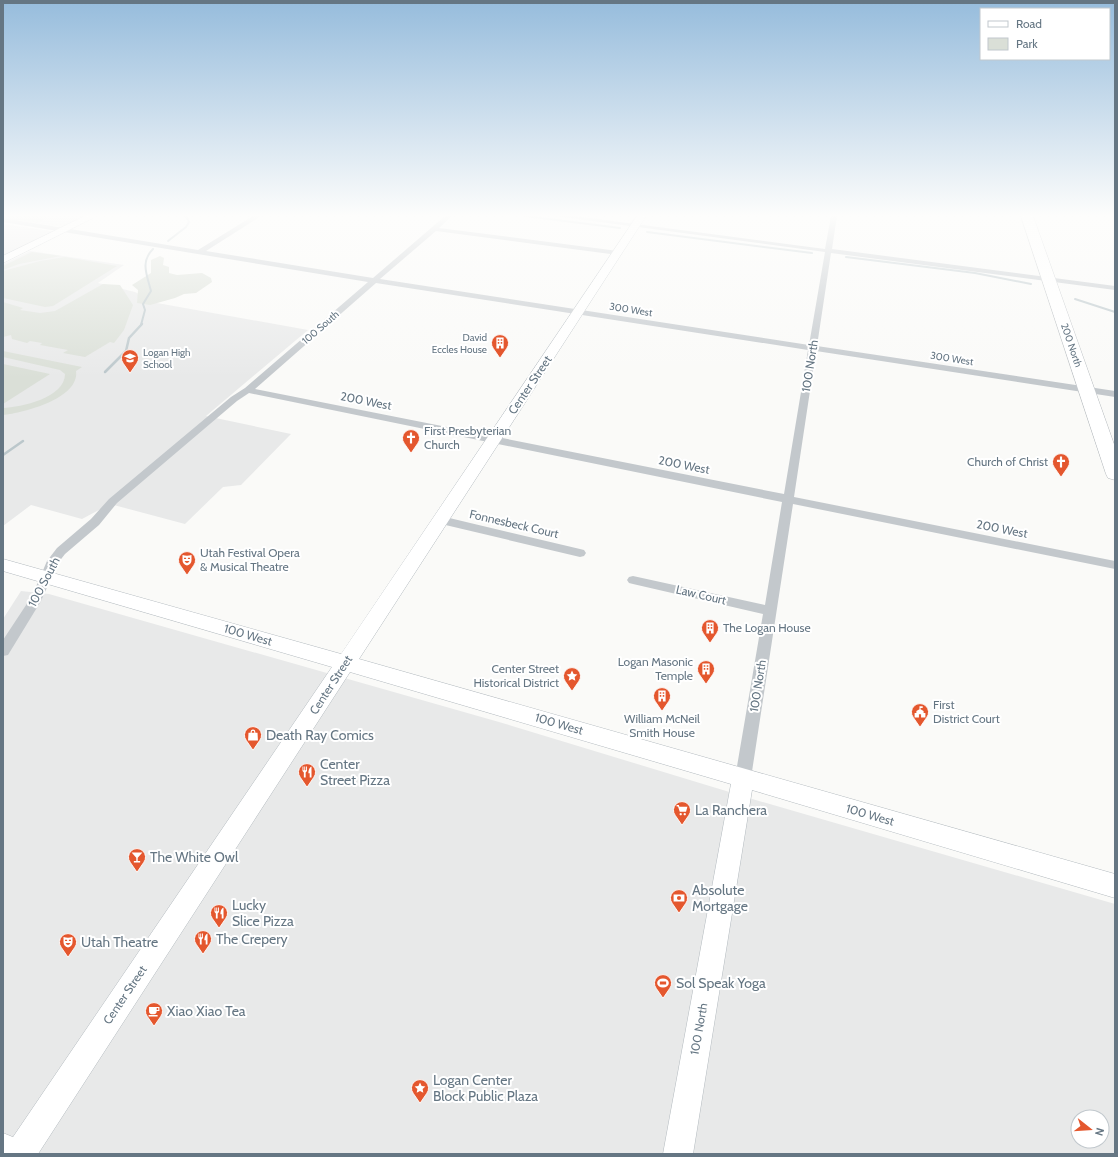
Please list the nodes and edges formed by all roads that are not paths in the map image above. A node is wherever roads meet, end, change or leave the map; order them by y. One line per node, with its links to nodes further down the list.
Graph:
1 (310, 270): 8 (street, 300 West)
2 (387, 270): 8 (street, 100 South)
3 (606, 270): 10 (street, Center Street)
4 (825, 270): 11 (street, 100 North)
5 (978, 270): 7 (street)
6 (1046, 270): 7 (highway, 200 North)
7 (1049, 279): 9 (street); 12 (highway, 200 North)
8 (376, 280): 10 (street, 300 West); 13 (street, 100 South)
9 (1115, 288)
10 (578, 312): 11 (street, 300 West); 15 (street, Center Street)
11 (812, 348): 12 (street, 300 West); 17 (street, 100 North)
12 (1087, 389): 14 (street, 300 West); 16 (highway, 200 North)
13 (247, 391): 15 (street, 200 West); 22 (street, 100 South)
14 (1115, 394)
15 (494, 440): 17 (street, 200 West); 18 (street, Center Street)
16 (1115, 474)
17 (788, 499): 21 (street, 200 West); 24 (street, 100 North)
18 (441, 520): 19 (street, Fonnesbeck Court); 26 (street, Center Street)
19 (580, 553)
20 (3, 565): 22 (street, 100 West)
21 (1115, 565)
22 (46, 577): 25 (street, 100 South); 26 (street, 100 West)
23 (633, 580): 24 (street, Law Court)
24 (770, 611): 27 (street, 100 North)
25 (3, 651)
26 (346, 663): 27 (street, 100 West); 31 (street, Center Street)
27 (743, 778): 28 (street, 100 West); 32 (street, 100 North)
28 (1115, 886)
29 (3, 1152): 30 (highway)
30 (6, 1154)
31 (20, 1154)
32 (678, 1154)

